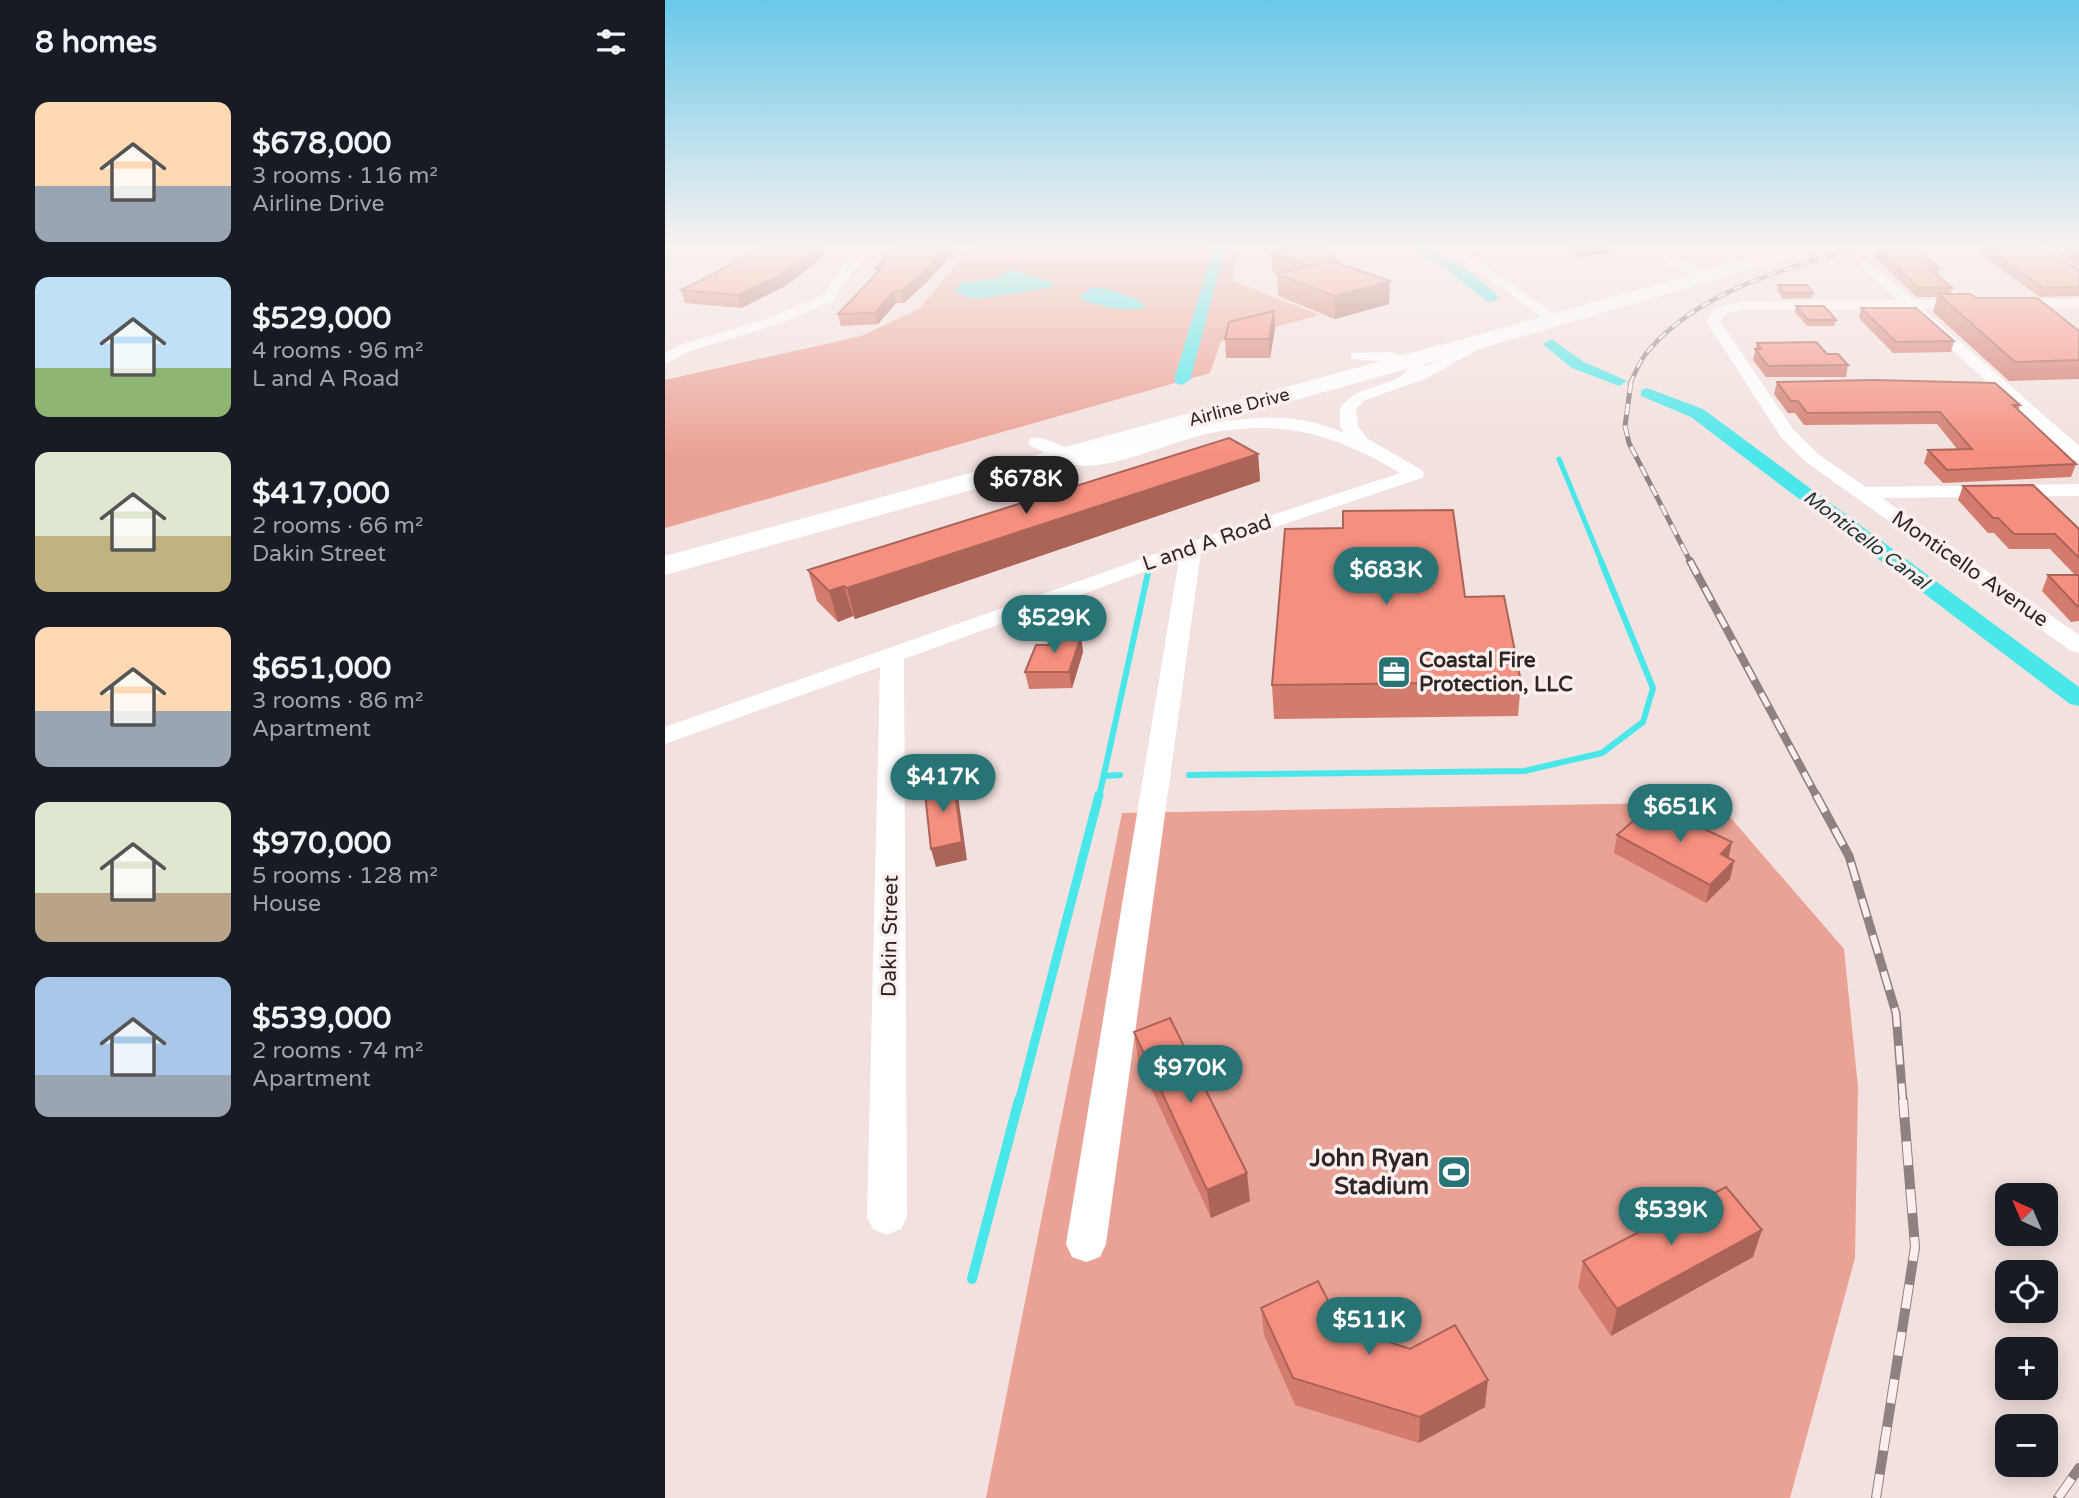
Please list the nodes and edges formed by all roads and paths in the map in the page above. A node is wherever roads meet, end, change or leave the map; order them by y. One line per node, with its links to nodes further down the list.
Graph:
1 (786, 316): 7 (street)
2 (1537, 316): 6 (highway, Airline Drive)
3 (1542, 316): 8 (highway, Airline Drive)
4 (1717, 316): 16 (street, Monticello Avenue)
5 (1920, 316): 10 (street)
6 (1356, 356): 8 (street); 11 (highway, Airline Drive)
7 (665, 359)
8 (1409, 370): 12 (street); 13 (highway, Airline Drive)
9 (1970, 383): 10 (street)
10 (1997, 383): 14 (street)
11 (1037, 442): 13 (street); 17 (highway, Airline Drive)
12 (1362, 443): 13 (street); 18 (street, L and A Road)
13 (1060, 455): 19 (highway, Airline Drive)
14 (2079, 456)
15 (2079, 490): 16 (street)
16 (1860, 493): 20 (street, Monticello Avenue)
17 (665, 544)
18 (1191, 548): 21 (street, L and A Road); 24 (street)
19 (665, 566)
20 (2079, 646)
21 (893, 655): 22 (street, L and A Road); 23 (street, Dakin Street)
22 (665, 736)
23 (887, 1217)
24 (1086, 1244)

